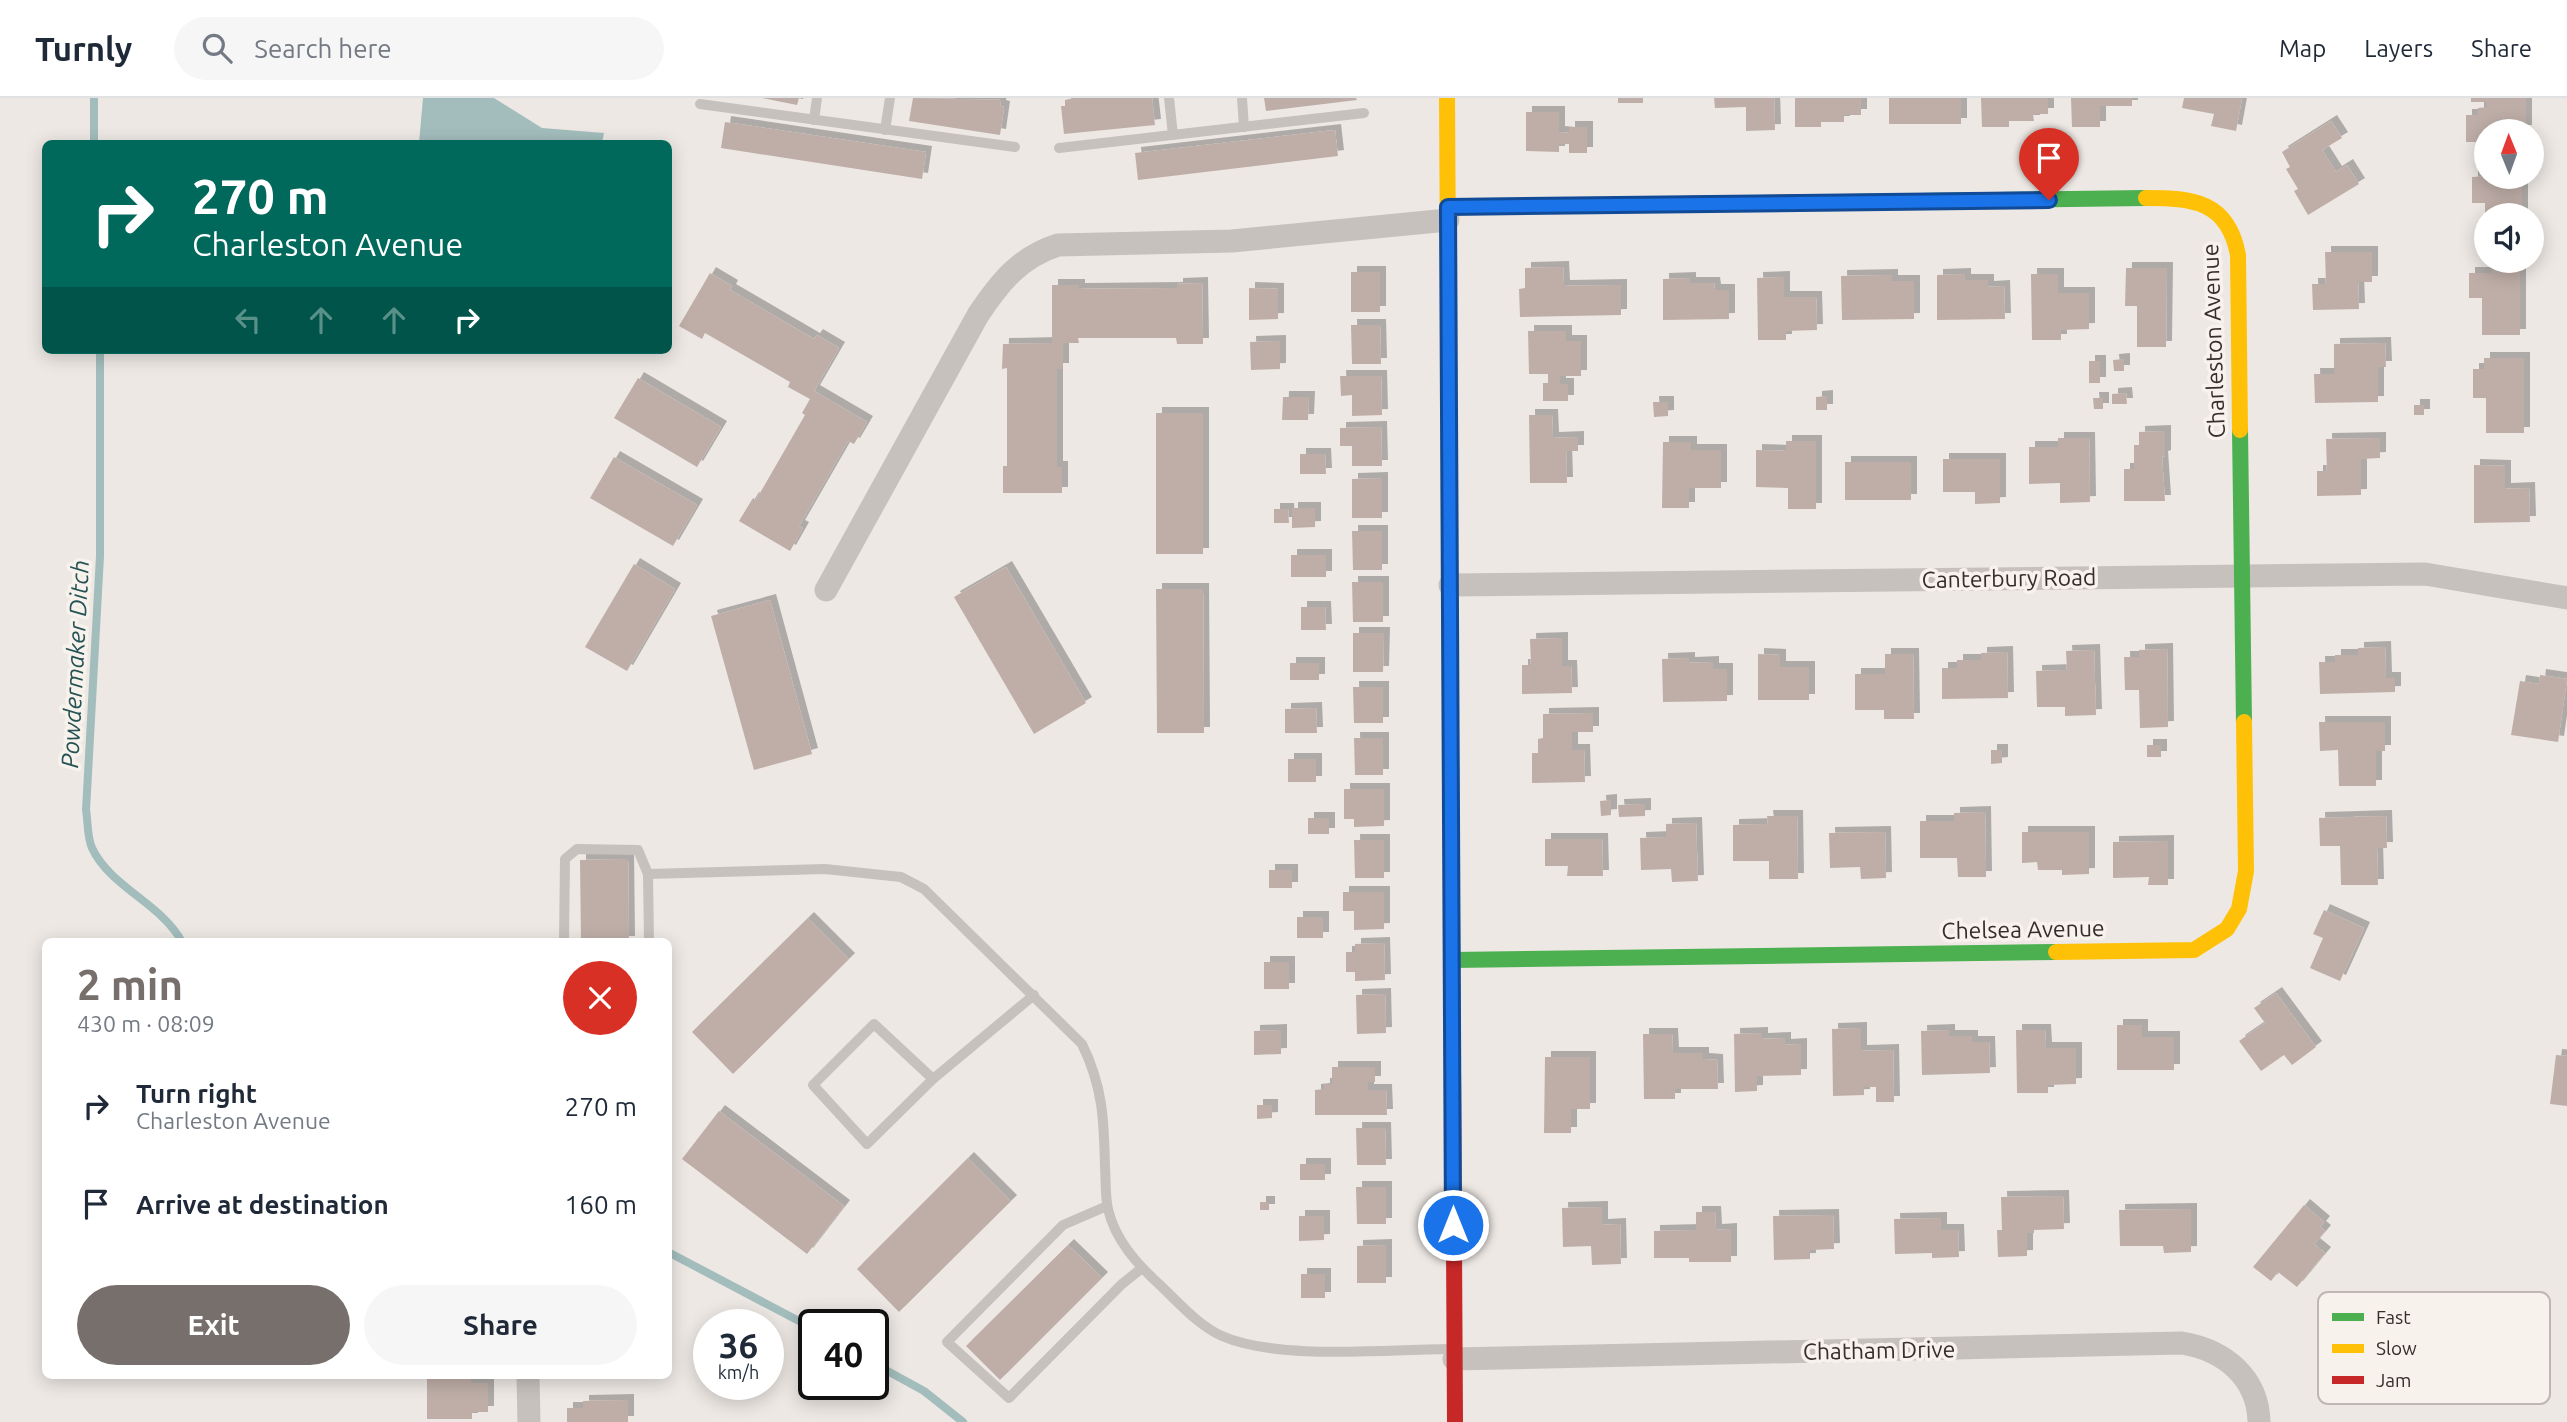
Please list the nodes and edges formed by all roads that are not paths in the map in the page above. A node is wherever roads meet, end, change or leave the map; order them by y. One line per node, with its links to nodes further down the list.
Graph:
1 (817, 98): 8 (lane)
2 (890, 98): 10 (lane)
3 (1169, 98): 11 (lane)
4 (1242, 98): 9 (lane)
5 (1447, 98): 14 (street)
6 (700, 104): 8 (lane)
7 (1364, 113): 9 (lane)
8 (814, 120): 10 (lane)
9 (1244, 127): 11 (lane)
10 (885, 130): 12 (lane)
11 (1173, 135): 13 (lane)
12 (1015, 147)
13 (1059, 148)
14 (1448, 214): 15 (street, Charleston Avenue); 16 (street); 17 (street)
15 (2242, 575): 16 (street, Canterbury Road); 18 (street, Canterbury Road); 22 (street, Chelsea Avenue)
16 (1450, 585): 22 (street)
17 (826, 590)
18 (2567, 598)
19 (648, 874): 20 (lane); 21 (lane); 23 (lane)
20 (564, 938)
21 (649, 938)
22 (1452, 960): 27 (street)
23 (1034, 995): 24 (lane); 25 (lane)
24 (933, 1079): 24 (lane)
25 (1107, 1206): 26 (lane); 26 (lane)
26 (1142, 1268): 27 (lane)
27 (1454, 1354): 30 (street); 31 (street, Chatham Drive)
28 (528, 1379): 29 (street)
29 (529, 1422)
30 (1455, 1422)
31 (2259, 1422)

